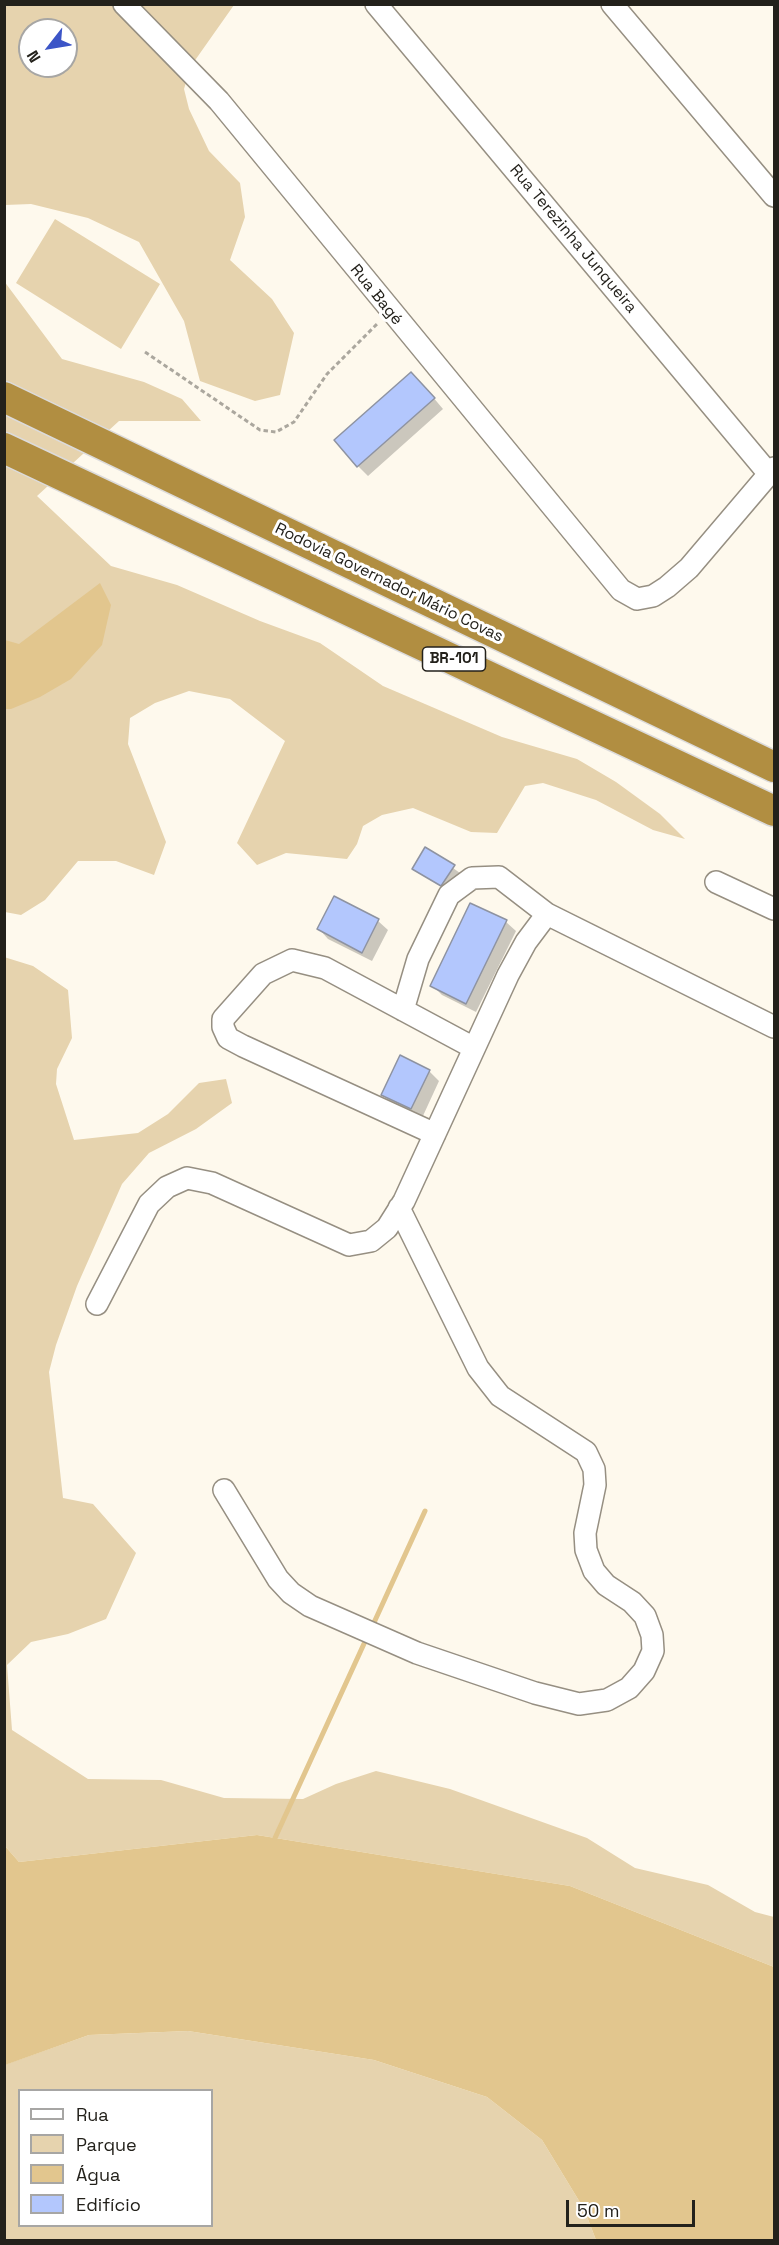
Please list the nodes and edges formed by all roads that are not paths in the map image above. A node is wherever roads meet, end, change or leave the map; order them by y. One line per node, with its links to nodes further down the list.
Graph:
1 (124, 4): 7 (street, Rua Bagé)
2 (376, 4): 7 (street, Rua Terezinha Junqueira)
3 (612, 4): 4 (street)
4 (774, 196)
5 (4, 397): 8 (highway, Rodovia Governador Mário Covas / BR-101)
6 (4, 448): 9 (highway, BR-101)
7 (772, 471)
8 (774, 767)
9 (774, 811)
10 (717, 882): 11 (street)
11 (774, 909)
12 (547, 914): 13 (street); 14 (street); 15 (street)
13 (403, 1010): 15 (street); 16 (street)
14 (774, 1027)
15 (474, 1048): 16 (street)
16 (435, 1134): 17 (street)
17 (399, 1208): 18 (street); 19 (street)
18 (97, 1304)
19 (224, 1490)

